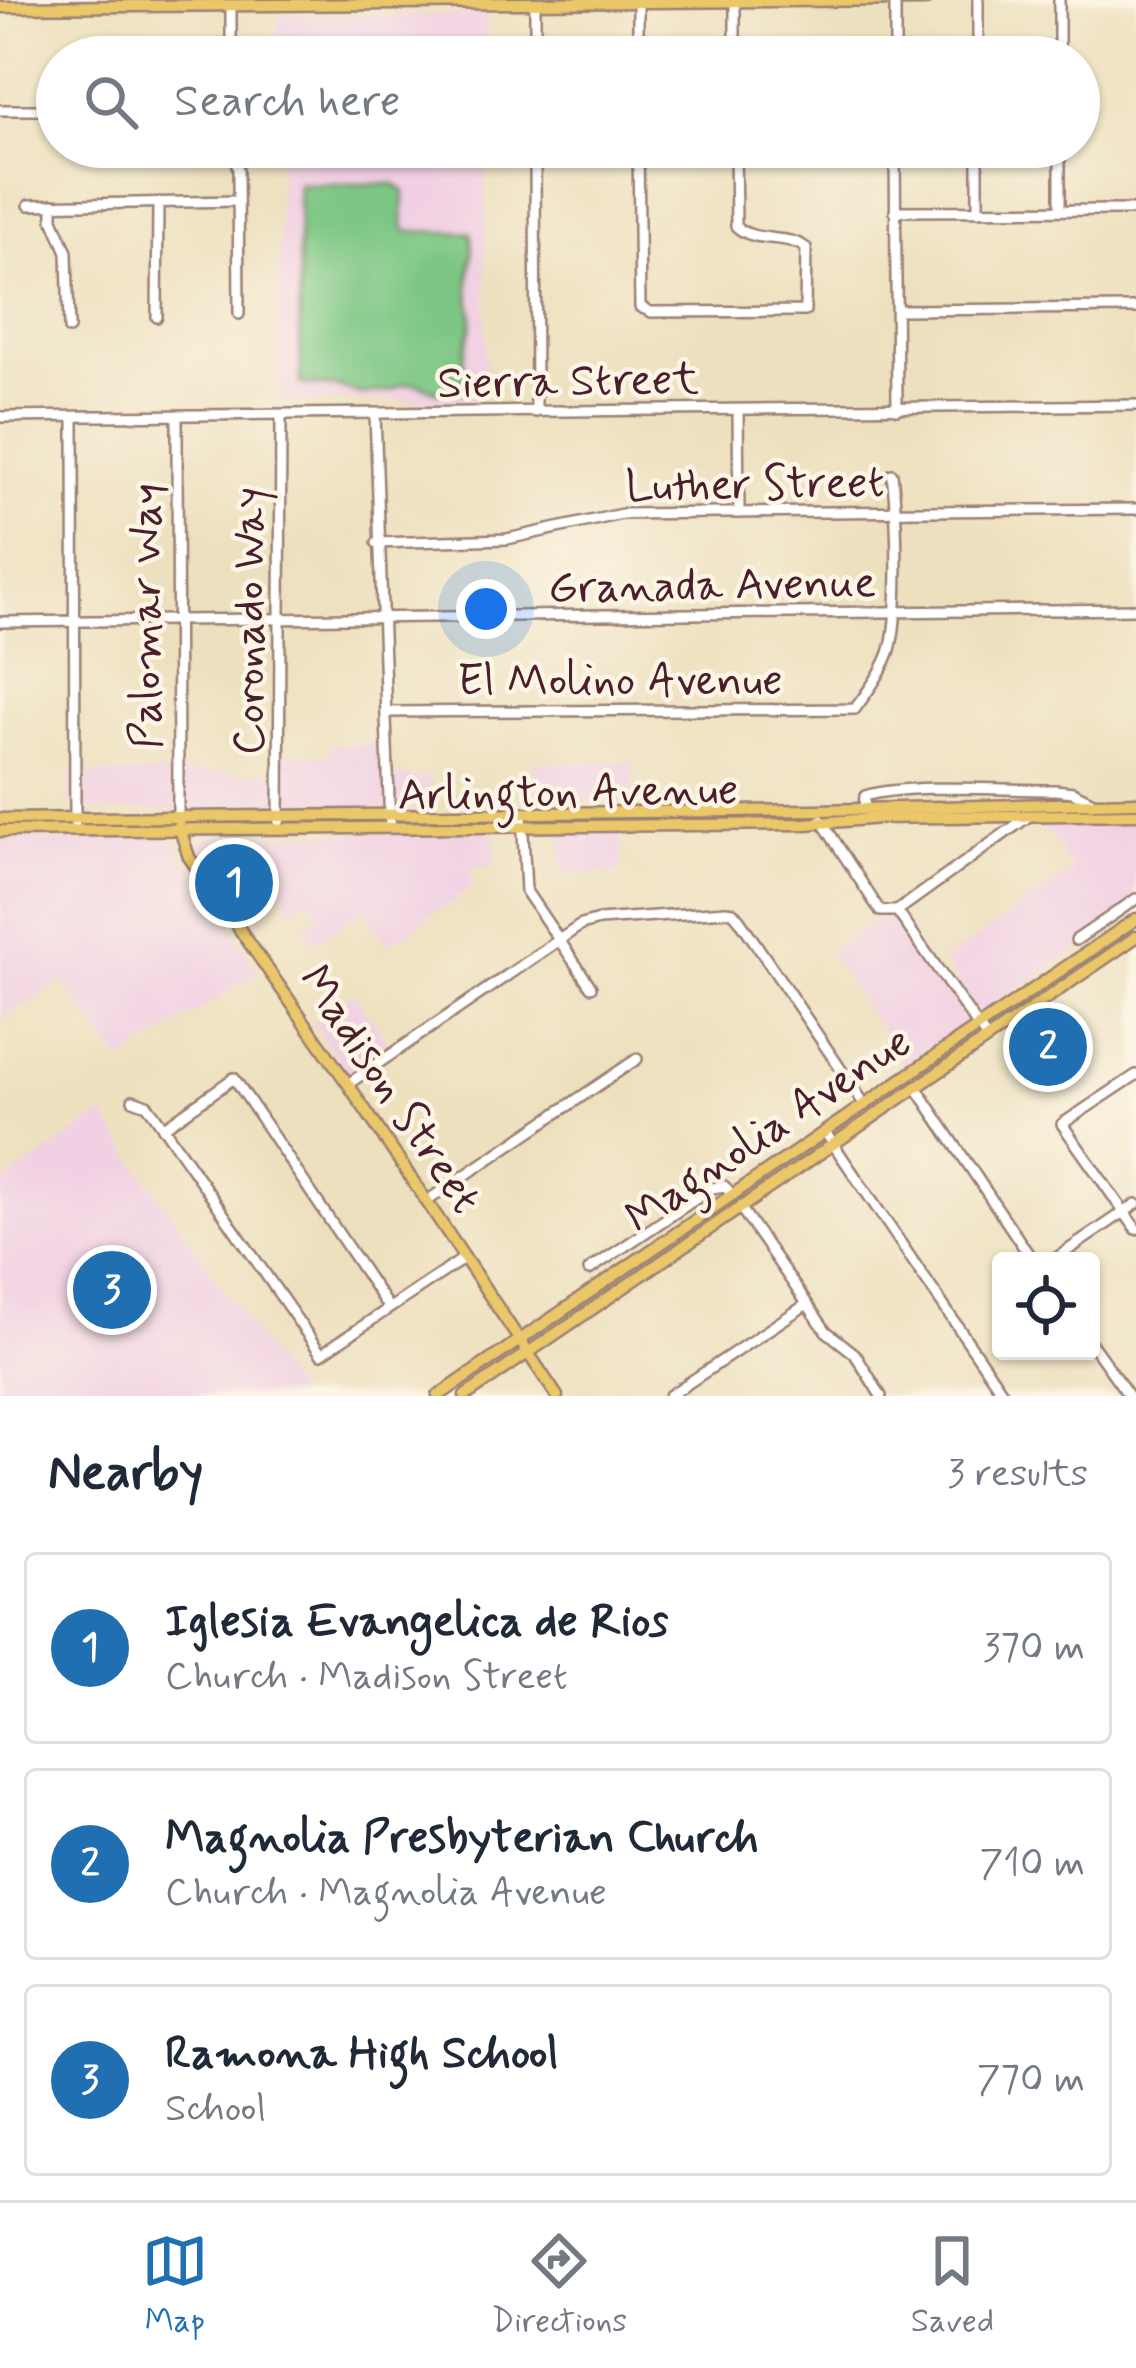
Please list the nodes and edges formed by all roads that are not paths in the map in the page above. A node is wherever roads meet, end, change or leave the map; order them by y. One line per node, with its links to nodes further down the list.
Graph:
1 (896, 0): 2 (main road); 7 (main road); 15 (street)
2 (926, 0)
3 (978, 0): 16 (street)
4 (1059, 0): 17 (street)
5 (485, 2): 8 (main road); 9 (main road)
6 (638, 2): 7 (main road); 8 (main road); 13 (street)
7 (735, 2): 14 (street)
8 (535, 3): 12 (street)
9 (231, 5): 10 (main road); 11 (street)
10 (0, 8)
11 (231, 36)
12 (535, 36)
13 (638, 36)
14 (735, 36)
15 (896, 36)
16 (978, 36)
17 (1059, 36)
18 (0, 110): 19 (street)
19 (36, 110)
20 (235, 168): 27 (street)
21 (536, 168): 43 (street)
22 (638, 168): 23 (street)
23 (735, 168)
24 (896, 168): 34 (street)
25 (978, 168): 33 (street)
26 (1060, 168): 32 (street)
27 (238, 201): 28 (street); 37 (street)
28 (158, 202): 29 (street); 38 (street)
29 (53, 204): 30 (street); 39 (street)
30 (29, 205)
31 (1136, 209): 32 (street)
32 (1060, 210): 33 (street)
33 (978, 211): 34 (street)
34 (895, 212): 36 (street)
35 (1136, 308): 36 (street)
36 (898, 310): 41 (street)
37 (239, 314)
38 (157, 317)
39 (69, 329)
40 (1136, 405): 41 (street, Sierra Street)
41 (897, 409): 42 (street, Sierra Street)
42 (738, 410): 43 (street, Sierra Street); 52 (street)
43 (536, 412): 44 (street, Sierra Street)
44 (375, 414): 45 (street, Sierra Street); 53 (street)
45 (280, 415): 46 (street, Sierra Street); 56 (street, Coronado Way)
46 (178, 416): 47 (street, Sierra Street); 57 (street, Palomar Way)
47 (74, 417): 48 (street, Sierra Street); 60 (street)
48 (0, 418)
49 (892, 474): 51 (street)
50 (1136, 509): 51 (street, Luther Street)
51 (894, 512): 52 (street, Luther Street); 55 (street)
52 (739, 513): 53 (street, Luther Street)
53 (377, 543): 58 (street)
54 (1136, 609): 55 (street, Granada Avenue)
55 (894, 613): 58 (street, Granada Avenue); 61 (street, El Molino Avenue)
56 (282, 619): 57 (street, Granada Avenue); 58 (street, Granada Avenue); 69 (street, Coronado Way)
57 (176, 620): 60 (street, Granada Avenue); 70 (street, Palomar Way)
58 (380, 620): 61 (street)
59 (0, 622): 60 (street, Granada Avenue)
60 (75, 622): 71 (street)
61 (386, 712): 68 (street)
62 (1136, 802): 65 (main road, Arlington Avenue)
63 (1136, 814): 64 (main road, Arlington Avenue)
64 (1030, 815): 65 (main road, Arlington Avenue); 74 (street)
65 (821, 817): 67 (main road, Arlington Avenue); 74 (street)
66 (0, 819): 71 (main road, Arlington Avenue)
67 (522, 820): 68 (main road, Arlington Avenue); 77 (street)
68 (390, 821): 69 (main road, Arlington Avenue)
69 (279, 822): 70 (main road, Arlington Avenue)
70 (179, 823): 71 (main road, Arlington Avenue); 83 (main road, Madison Street)
71 (75, 824): 72 (main road, Arlington Avenue)
72 (0, 831)
73 (1136, 899): 78 (street)
74 (897, 911): 80 (street)
75 (1136, 919): 80 (main road, Magnolia Avenue)
76 (1136, 937): 80 (main road, Magnolia Avenue)
77 (559, 939): 79 (street); 83 (street); 86 (street)
78 (1076, 940)
79 (591, 987)
80 (983, 1033): 84 (main road, Magnolia Avenue); 86 (main road, Magnolia Avenue)
81 (637, 1059): 91 (street)
82 (1136, 1075): 94 (street)
83 (348, 1084): 91 (main road, Madison Street)
84 (916, 1088): 89 (main road, Magnolia Avenue); 97 (street)
85 (133, 1100): 87 (street)
86 (866, 1105): 88 (main road, Magnolia Avenue)
87 (164, 1128): 103 (street); 103 (street)
88 (824, 1132): 89 (street); 90 (main road, Magnolia Avenue)
89 (833, 1144): 93 (main road, Magnolia Avenue); 112 (street)
90 (733, 1195): 96 (street); 99 (main road, Magnolia Avenue)
91 (427, 1202): 100 (main road, Madison Street)
92 (1136, 1204): 94 (street)
93 (740, 1207): 102 (street); 105 (main road, Magnolia Avenue)
94 (1123, 1213): 95 (street); 98 (street)
95 (1136, 1229)
96 (642, 1236): 99 (street); 101 (street)
97 (1027, 1252)
98 (1065, 1252)
99 (643, 1256): 104 (main road, Magnolia Avenue)
100 (463, 1258): 103 (street); 104 (main road, Madison Street)
101 (589, 1270)
102 (807, 1304): 110 (street); 111 (street)
103 (388, 1307)
104 (520, 1340): 105 (main road, Madison Street); 107 (main road, Magnolia Avenue)
105 (528, 1352): 108 (main road, Magnolia Avenue); 109 (main road, Madison Street)
106 (1100, 1356): 113 (street)
107 (438, 1396)
108 (464, 1396)
109 (557, 1396)
110 (669, 1396)
111 (881, 1396)
112 (1005, 1396)
113 (1129, 1396)

